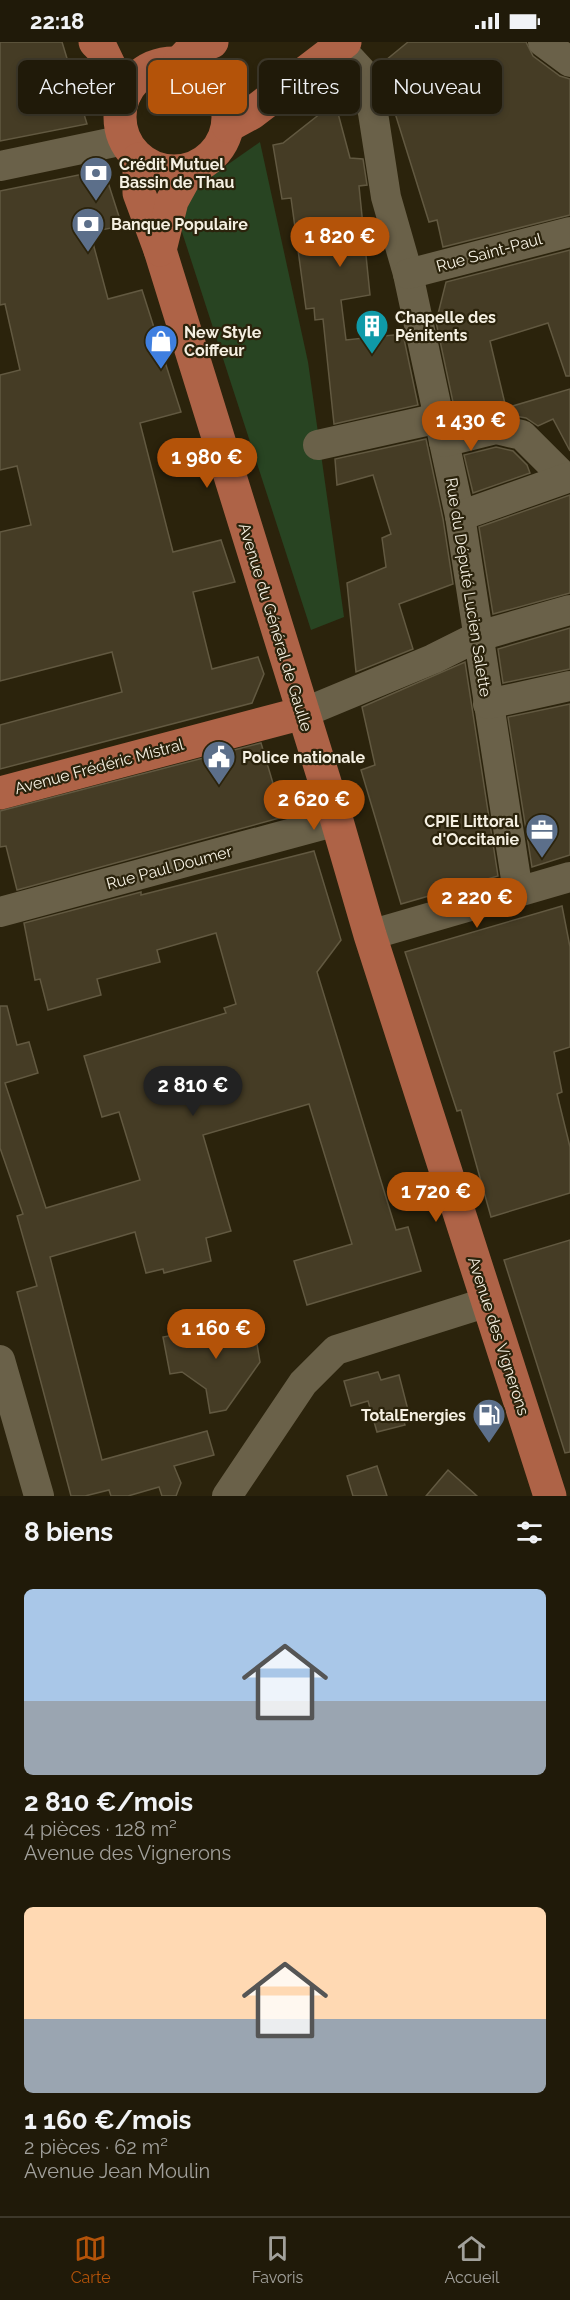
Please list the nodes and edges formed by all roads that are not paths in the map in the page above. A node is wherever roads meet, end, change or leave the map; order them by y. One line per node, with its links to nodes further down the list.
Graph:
1 (212, 42): 7 (main road)
2 (543, 42): 8 (street)
3 (339, 43): 11 (main road); 17 (street, Rue du Député Lucien Salette)
4 (98, 45): 5 (main road); 6 (main road)
5 (106, 60)
6 (153, 60)
7 (174, 60)
8 (570, 62)
9 (121, 114): 12 (main road)
10 (228, 114): 11 (main road)
11 (228, 126): 14 (main road)
12 (131, 149): 13 (street); 14 (main road); 16 (main road, Avenue du Général de Gaulle)
13 (0, 166)
14 (189, 170): 16 (main road)
15 (570, 232): 17 (street, Rue Saint-Paul)
16 (160, 250): 26 (main road, Avenue du Général de Gaulle)
17 (408, 274): 18 (street, Rue du Député Lucien Salette)
18 (441, 430): 19 (street); 20 (street); 21 (street, Rue du Député Lucien Salette)
19 (318, 445)
20 (568, 477): 21 (street)
21 (460, 516): 23 (street, Rue du Député Lucien Salette)
22 (570, 610): 23 (street)
23 (479, 636): 25 (street, Rue du Député Lucien Salette); 26 (street)
24 (570, 686): 25 (street)
25 (488, 704): 30 (street, Rue du Député Lucien Salette)
26 (303, 713): 27 (main road, Avenue Frédéric Mistral); 28 (main road, Avenue du Général de Gaulle)
27 (0, 793)
28 (337, 821): 31 (street, Rue Paul Doumer); 32 (main road, Avenue du Général de Gaulle)
29 (570, 877): 30 (street)
30 (518, 892): 32 (street)
31 (0, 912)
32 (370, 935): 33 (main road, Avenue des Vignerons)
33 (488, 1302): 36 (street); 37 (main road, Avenue des Vignerons)
34 (0, 1360): 35 (street)
35 (39, 1496)
36 (227, 1496)
37 (550, 1496)

